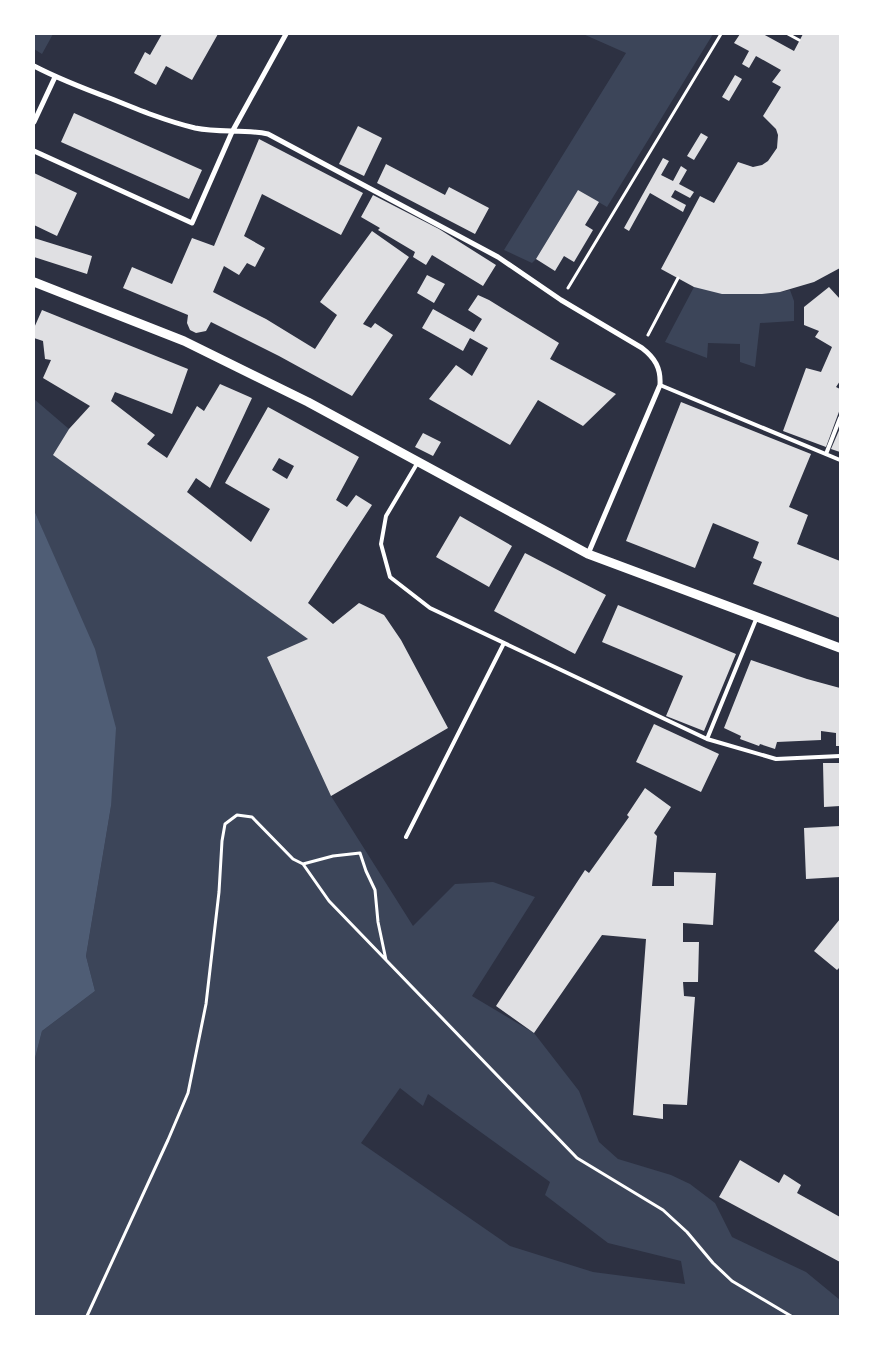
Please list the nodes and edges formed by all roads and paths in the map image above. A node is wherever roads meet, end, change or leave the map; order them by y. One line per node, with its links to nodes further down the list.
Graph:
1 (286, 34): 8 (street)
2 (721, 34): 12 (path)
3 (788, 34): 4 (path)
4 (800, 40)
5 (34, 66): 6 (street)
6 (55, 77): 7 (street); 8 (street)
7 (34, 122)
8 (232, 132): 9 (street); 12 (street)
9 (34, 151)
10 (678, 278): 13 (path)
11 (34, 282): 18 (street)
12 (561, 300): 13 (street)
13 (642, 348): 14 (street)
14 (660, 385): 16 (lane); 19 (street)
15 (840, 418): 16 (lane)
16 (826, 454): 17 (lane)
17 (840, 460)
18 (418, 462): 19 (street); 21 (lane)
19 (588, 554): 20 (street)
20 (757, 617): 22 (street); 23 (lane)
21 (504, 643): 23 (lane); 25 (lane)
22 (840, 648)
23 (707, 738): 24 (lane)
24 (840, 756)
25 (406, 837)
26 (303, 864): 27 (path); 27 (path); 28 (path)
27 (386, 960): 29 (path)
28 (86, 1316)
29 (791, 1316)

